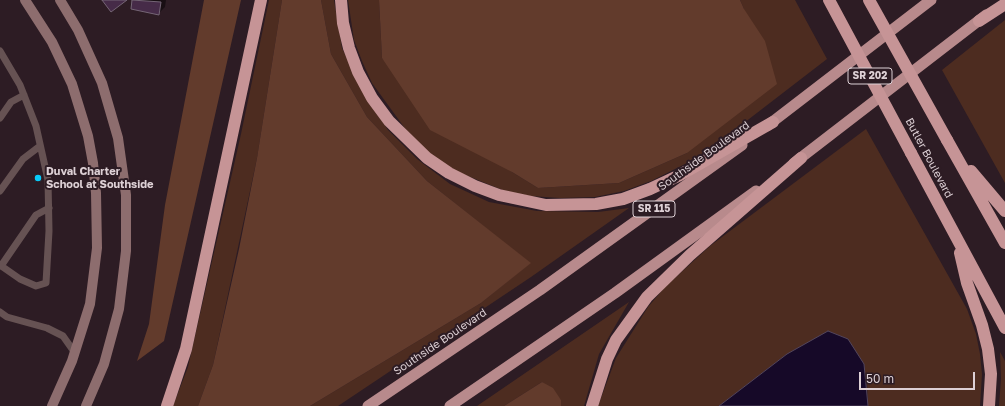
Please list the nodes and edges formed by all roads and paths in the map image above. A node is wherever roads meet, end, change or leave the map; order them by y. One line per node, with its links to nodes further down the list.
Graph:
1 (25, 0): 26 (main road)
2 (60, 0): 28 (main road)
3 (261, 0): 29 (highway)
4 (341, 0): 14 (highway)
5 (828, 0): 21 (highway, Butler Boulevard / SR 202, bridge)
6 (869, 0): 15 (highway, SR 202, bridge)
7 (931, 0): 14 (highway, Southside Boulevard / SR 115)
8 (1005, 0): 10 (highway)
9 (1005, 4): 10 (highway)
10 (979, 21): 17 (highway)
11 (0, 51): 12 (lane)
12 (24, 95): 13 (lane); 16 (lane)
13 (1, 115)
14 (773, 122): 30 (highway, Southside Boulevard / SR 115)
15 (947, 140): 20 (highway); 22 (highway, SR 202)
16 (40, 146): 18 (lane); 19 (lane)
17 (801, 158): 31 (highway); 32 (highway)
18 (0, 192)
19 (49, 208): 23 (lane); 23 (lane)
20 (1005, 211)
21 (956, 237): 25 (highway, Butler Boulevard / SR 202); 33 (highway)
22 (1005, 244)
23 (1, 265)
24 (0, 312): 26 (lane)
25 (1005, 328)
26 (75, 353): 27 (main road)
27 (52, 406)
28 (86, 406)
29 (167, 406)
30 (368, 406)
31 (450, 406)
32 (592, 406)
33 (989, 406)

